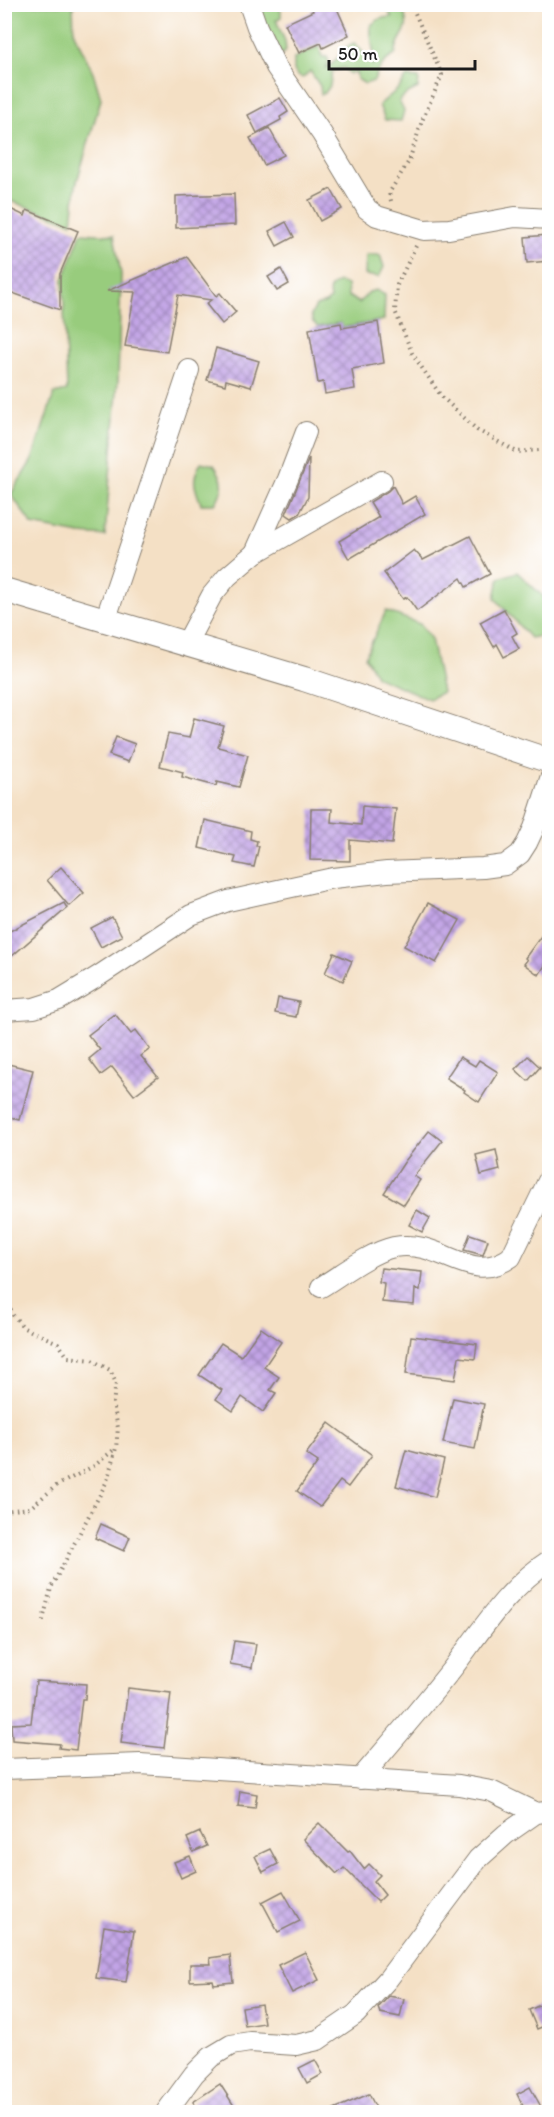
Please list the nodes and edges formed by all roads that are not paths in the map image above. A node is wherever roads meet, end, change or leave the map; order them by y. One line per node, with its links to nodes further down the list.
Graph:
1 (249, 4): 2 (street)
2 (549, 219)
3 (189, 370): 8 (street)
4 (306, 432): 6 (street)
5 (382, 481): 6 (street)
6 (255, 553): 9 (street)
7 (4, 590): 8 (main road)
8 (105, 621): 9 (main road)
9 (186, 644): 10 (main road)
10 (549, 761)
11 (549, 779): 12 (street)
12 (4, 1010)
13 (549, 1177): 14 (street)
14 (321, 1287)
15 (549, 1560): 17 (street)
16 (4, 1769): 17 (street)
17 (360, 1779): 18 (street)
18 (543, 1813): 19 (street)
19 (166, 2112)

